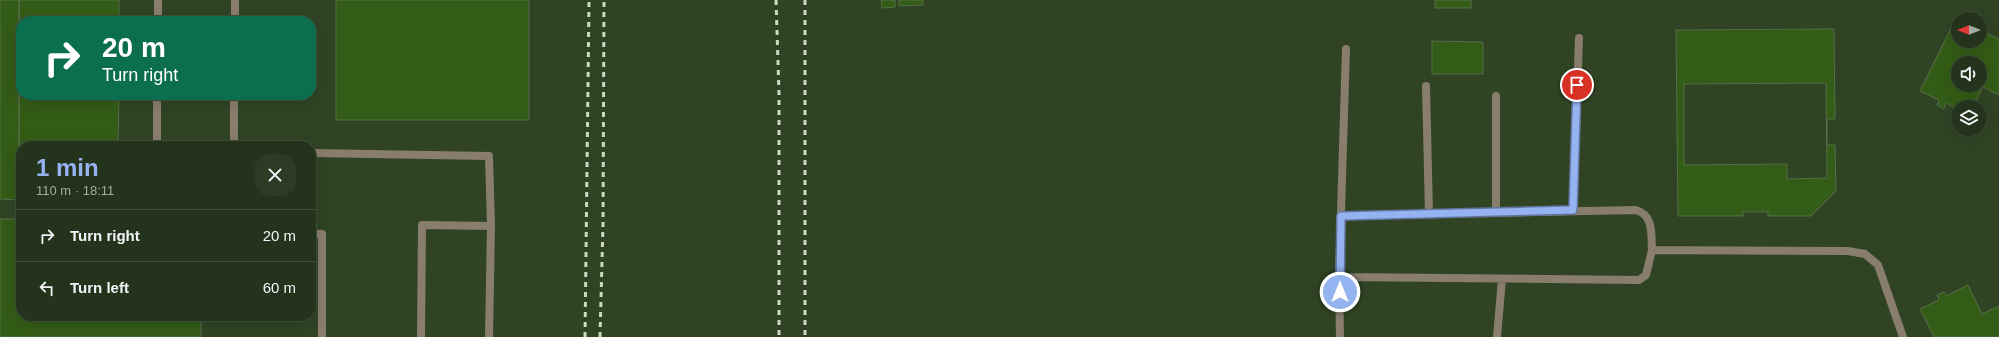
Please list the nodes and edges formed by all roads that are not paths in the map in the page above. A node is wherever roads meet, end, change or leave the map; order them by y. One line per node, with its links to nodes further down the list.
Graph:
1 (158, 0): 3 (lane)
2 (235, 0): 4 (lane)
3 (158, 16)
4 (235, 16)
5 (1579, 38): 14 (lane)
6 (1346, 50): 17 (lane)
7 (1426, 86): 16 (lane)
8 (1496, 96): 15 (lane)
9 (157, 100): 11 (lane)
10 (234, 100): 12 (lane)
11 (157, 141)
12 (234, 141)
13 (316, 154): 18 (lane)
14 (1573, 210): 15 (lane); 20 (lane)
15 (1496, 212): 16 (lane)
16 (1429, 214): 17 (lane)
17 (1341, 216): 21 (lane)
18 (491, 226): 24 (lane); 25 (lane)
19 (316, 234): 23 (lane)
20 (1652, 250): 22 (lane); 28 (lane)
21 (1340, 277): 22 (lane); 26 (lane)
22 (1502, 278): 27 (lane)
23 (322, 337)
24 (421, 337)
25 (489, 337)
26 (1340, 337)
27 (1497, 337)
28 (1903, 337)

